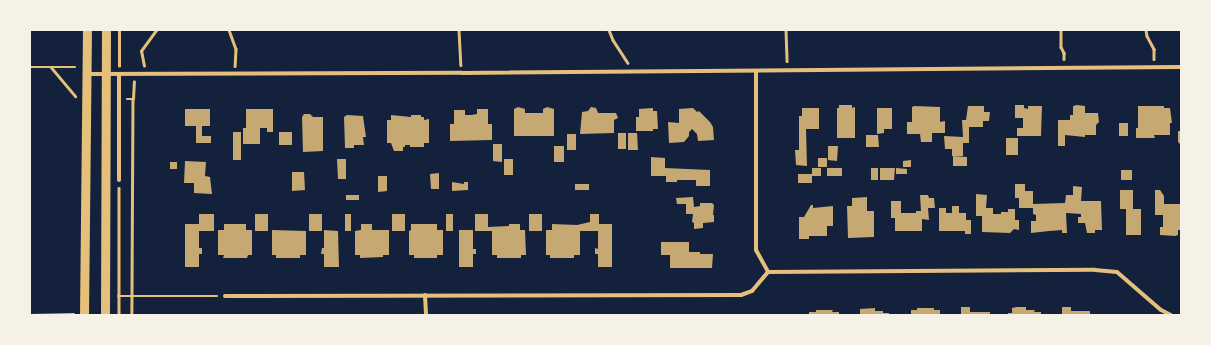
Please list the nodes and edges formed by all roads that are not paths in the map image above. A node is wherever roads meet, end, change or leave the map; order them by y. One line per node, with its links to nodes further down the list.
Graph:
1 (87, 30): 5 (main road)
2 (106, 30): 6 (main road)
3 (1181, 67): 4 (street)
4 (756, 71): 7 (street); 9 (street)
5 (87, 74): 6 (street); 12 (main road)
6 (106, 74): 7 (street); 13 (main road)
7 (119, 75): 8 (street)
8 (119, 180)
9 (768, 272): 10 (street); 15 (street)
10 (425, 295): 11 (street); 14 (street)
11 (225, 296)
12 (84, 315)
13 (105, 315)
14 (426, 315)
15 (1171, 315)

